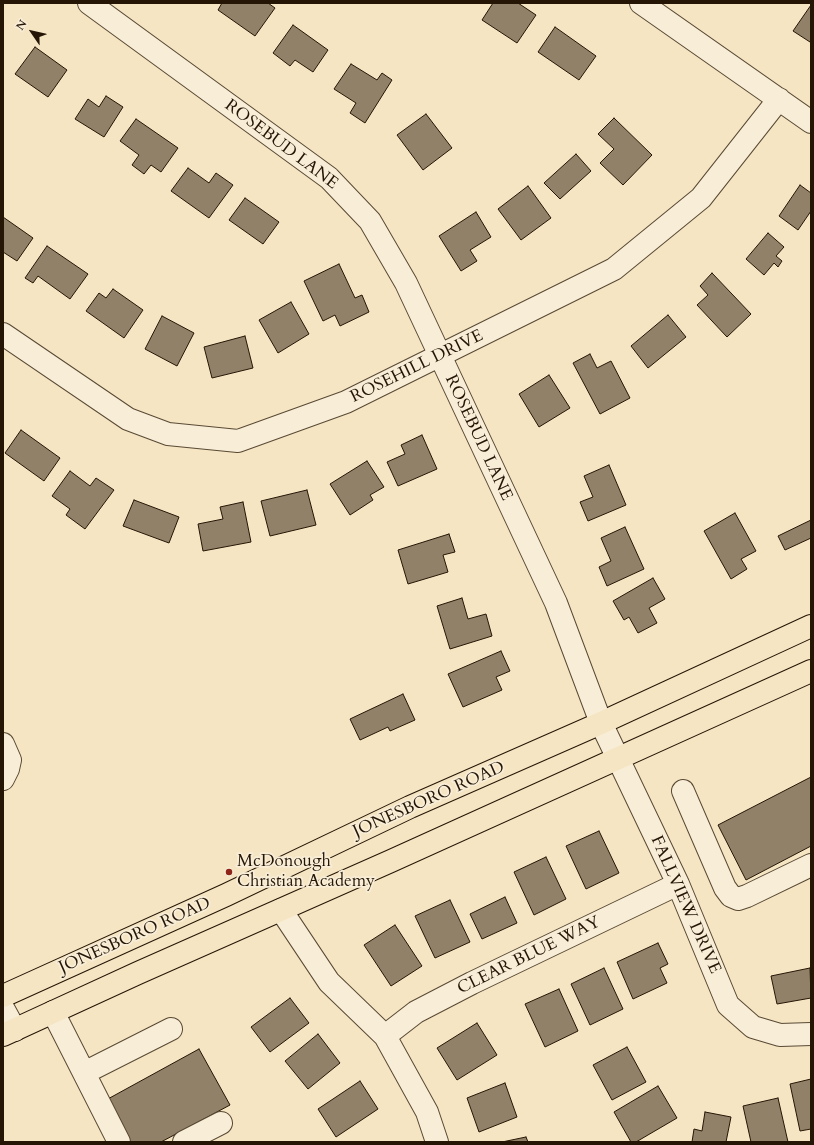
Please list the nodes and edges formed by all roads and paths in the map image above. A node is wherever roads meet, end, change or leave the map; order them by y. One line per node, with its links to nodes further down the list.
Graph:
1 (89, 3): 6 (street, ROSEBUD LANE)
2 (641, 3): 3 (street)
3 (779, 99): 4 (street); 6 (street, ROSEHILL DRIVE)
4 (811, 122)
5 (3, 334): 6 (street, ROSEHILL DRIVE)
6 (440, 356): 9 (street, ROSEBUD LANE)
7 (811, 626): 9 (main road, JONESBORO ROAD)
8 (811, 671): 11 (main road, JONESBORO ROAD)
9 (601, 723): 11 (street, FALLVIEW DRIVE); 17 (main road, JONESBORO ROAD)
10 (3, 744): 12 (street)
11 (618, 758): 15 (street, FALLVIEW DRIVE); 16 (main road, JONESBORO ROAD)
12 (3, 779)
13 (683, 791): 14 (street)
14 (811, 865)
15 (678, 884): 22 (street, FALLVIEW DRIVE); 23 (street, CLEAR BLUE WAY)
16 (281, 910): 19 (main road, JONESBORO ROAD); 23 (street)
17 (3, 996)
18 (3, 1008): 21 (street)
19 (53, 1012): 21 (main road, JONESBORO ROAD); 24 (street)
20 (171, 1029): 24 (street)
21 (9, 1033)
22 (811, 1034)
23 (385, 1036): 28 (street)
24 (84, 1073): 26 (street)
25 (221, 1123): 27 (street)
26 (119, 1142)
27 (184, 1142)
28 (438, 1142)

